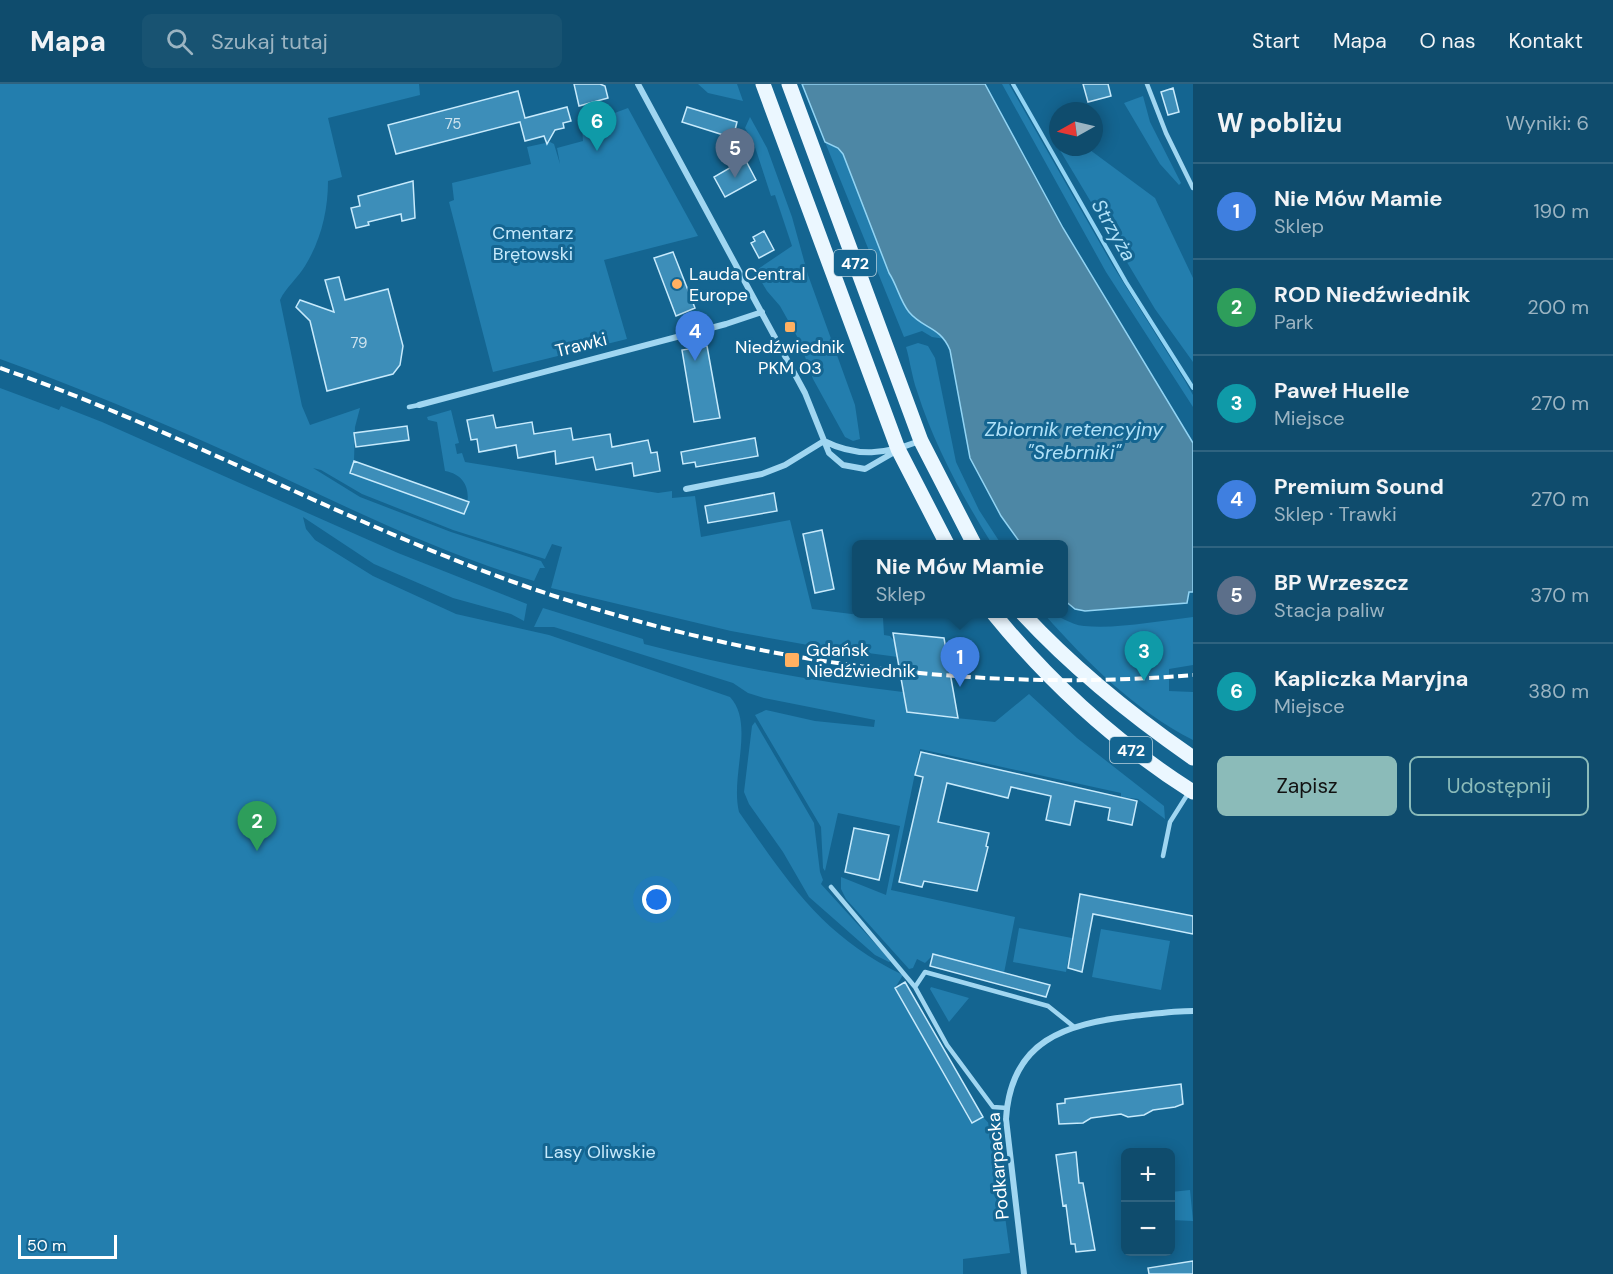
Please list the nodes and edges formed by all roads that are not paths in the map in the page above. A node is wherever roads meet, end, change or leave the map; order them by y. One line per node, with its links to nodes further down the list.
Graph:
1 (638, 84): 6 (street)
2 (763, 84): 11 (main road, 472)
3 (789, 84): 10 (main road, 472)
4 (1147, 84): 5 (lane)
5 (1193, 188)
6 (762, 312): 7 (street, Trawki); 9 (street)
7 (419, 405): 8 (lane, Trawki)
8 (409, 407)
9 (824, 441): 11 (street); 11 (street); 12 (street)
10 (921, 441): 11 (street); 14 (main road, 472)
11 (898, 449): 13 (main road, 472)
12 (686, 489)
13 (945, 540)
14 (972, 540)
15 (997, 618): 18 (main road, 472)
16 (1027, 618): 17 (main road, 472)
17 (1193, 758)
18 (1192, 789): 19 (lane)
19 (1163, 856)
20 (831, 887): 21 (lane)
21 (915, 987): 23 (lane); 24 (lane)
22 (1193, 1011): 23 (street, Podkarpacka)
23 (1073, 1026): 24 (street, Podkarpacka)
24 (1007, 1108): 25 (street, Podkarpacka)
25 (1023, 1274)

